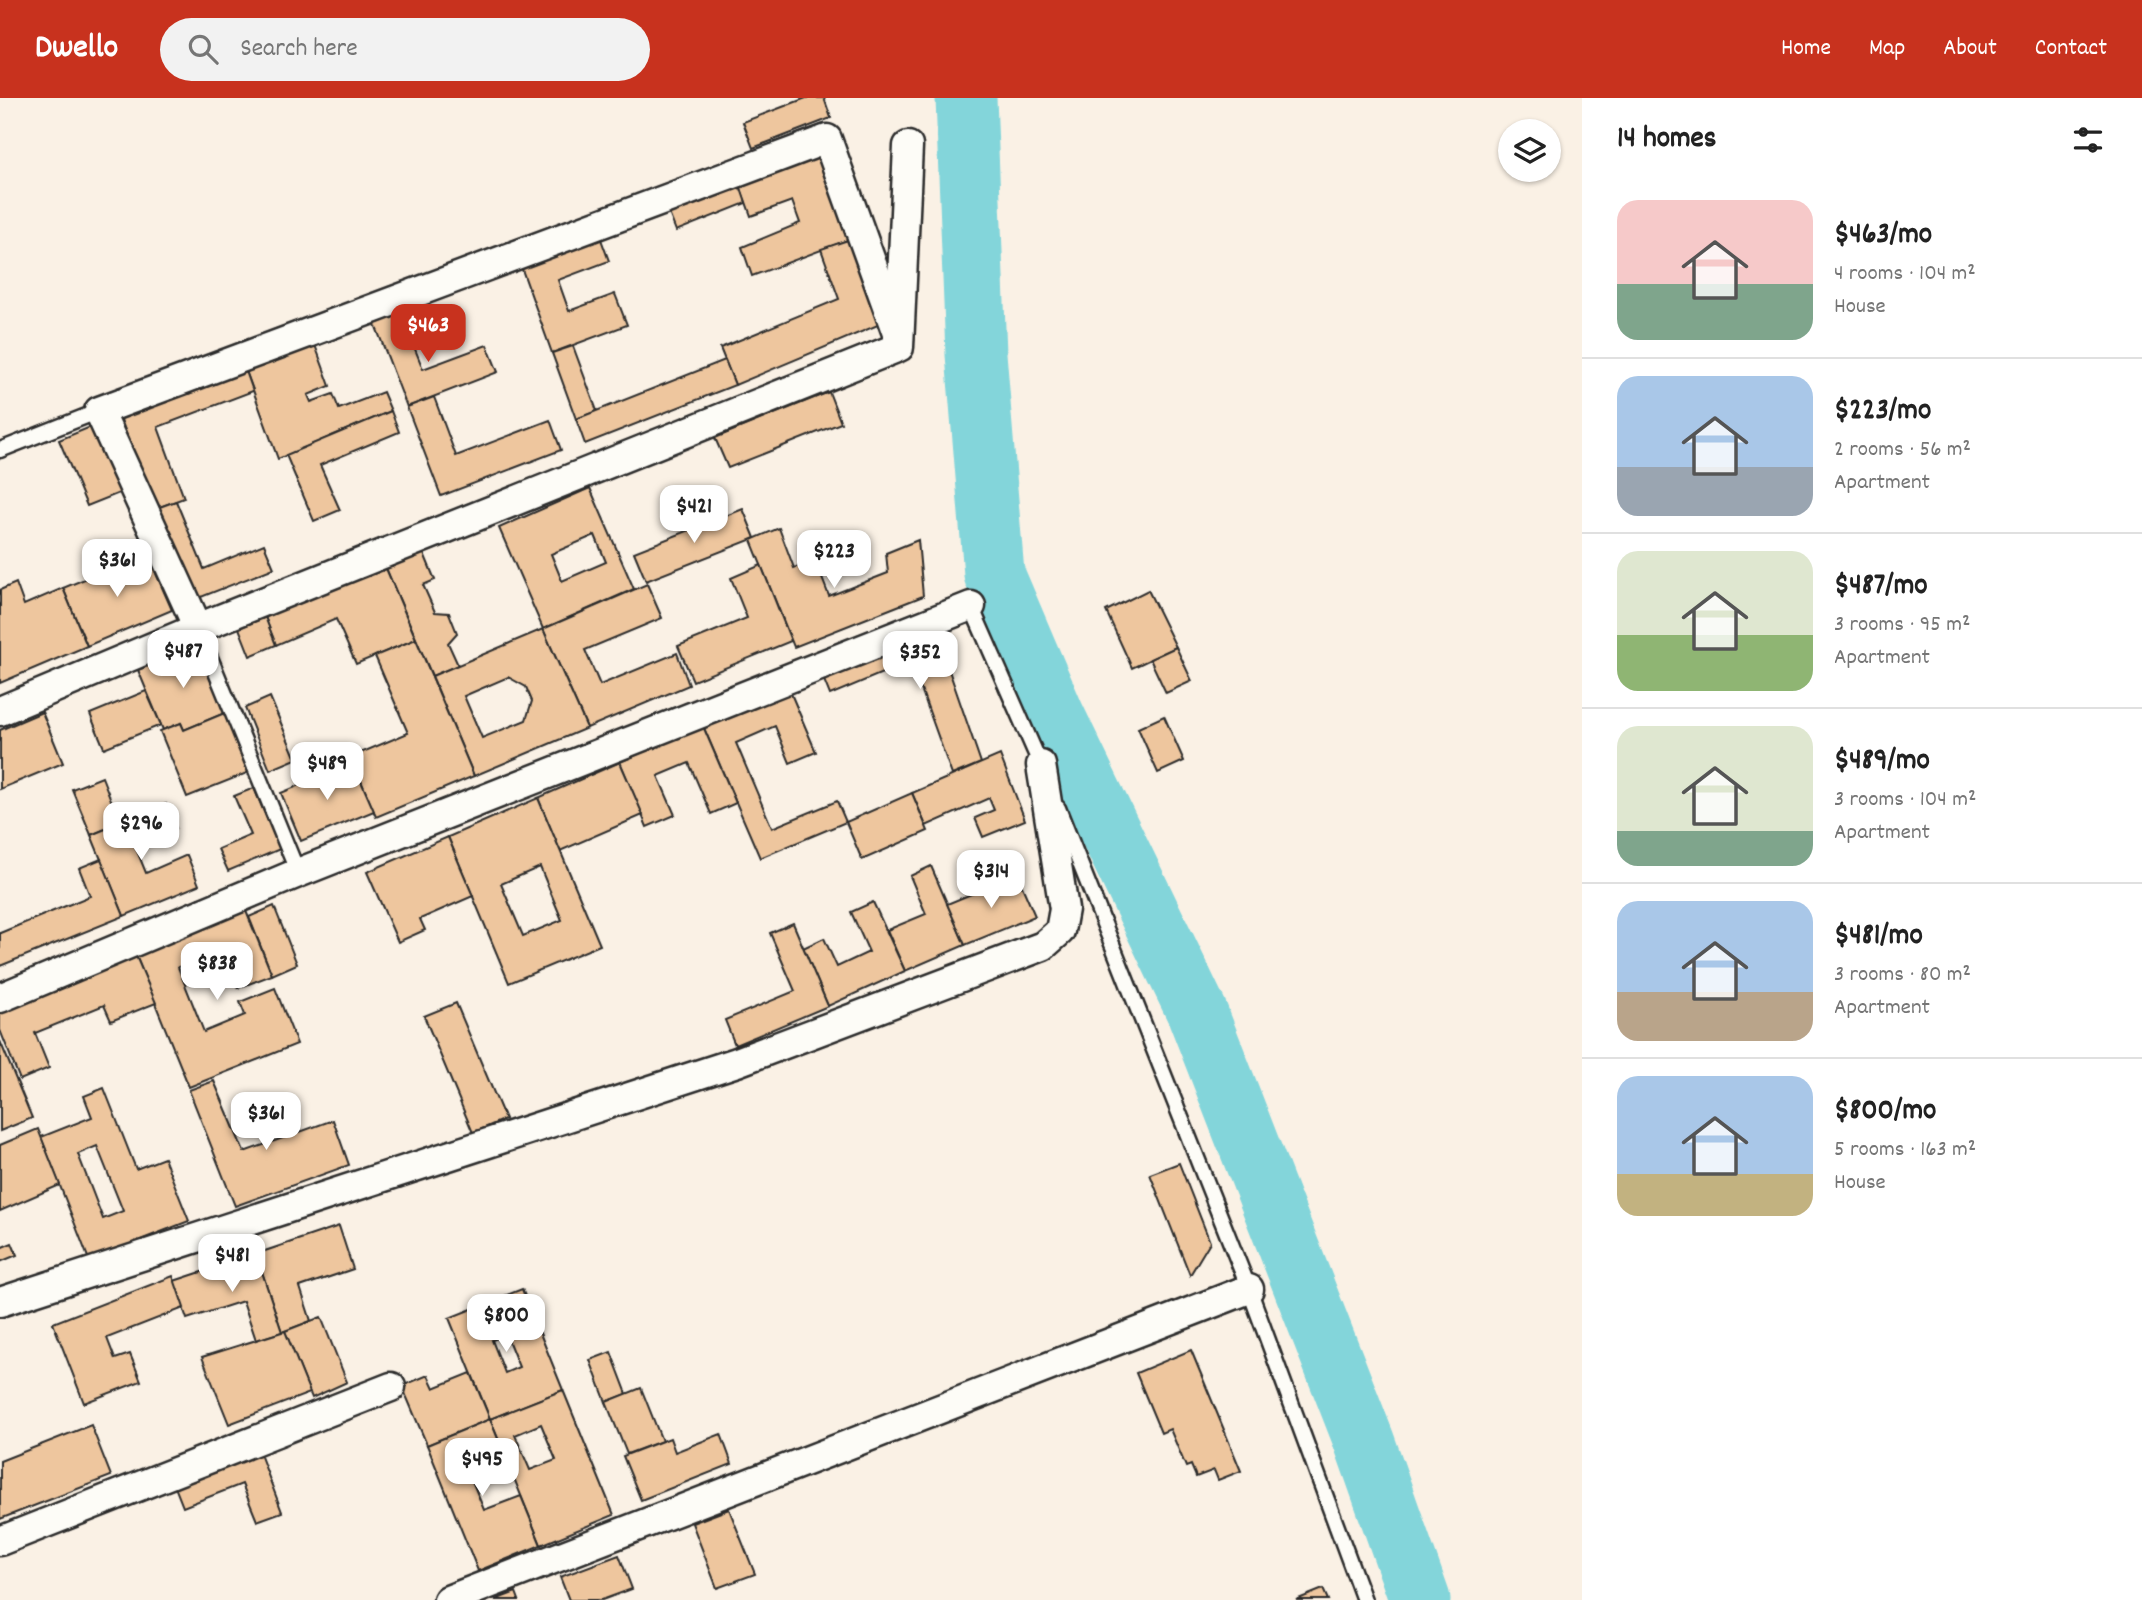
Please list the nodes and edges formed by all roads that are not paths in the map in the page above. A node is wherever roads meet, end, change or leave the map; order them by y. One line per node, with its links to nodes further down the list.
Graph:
1 (908, 146): 2 (street)
2 (899, 339): 3 (street); 6 (street)
3 (99, 411): 4 (lane); 6 (street)
4 (0, 450)
5 (971, 606): 8 (lane); 9 (street)
6 (198, 628): 7 (street); 9 (lane)
7 (0, 711)
8 (1041, 765): 11 (lane); 12 (street)
9 (298, 873): 10 (street)
10 (0, 998)
11 (1249, 1289): 15 (lane); 16 (street)
12 (0, 1301)
13 (391, 1387): 14 (street)
14 (0, 1541)
15 (1356, 1578): 17 (lane); 18 (lane)
16 (448, 1600)
17 (1351, 1600)
18 (1364, 1600)

